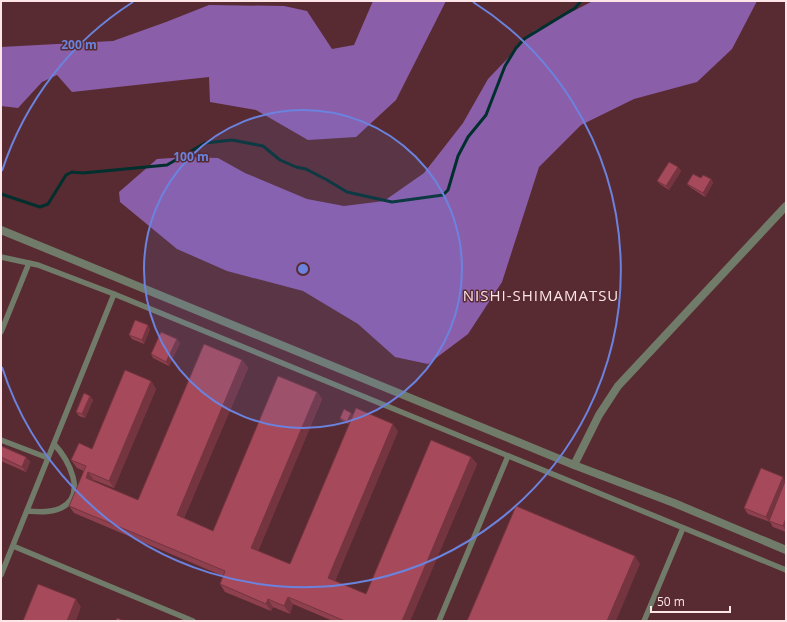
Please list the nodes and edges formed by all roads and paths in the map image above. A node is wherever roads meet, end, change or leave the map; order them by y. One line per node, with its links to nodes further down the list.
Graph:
1 (786, 206): 11 (street)
2 (1, 230): 11 (street)
3 (1, 257): 4 (lane)
4 (29, 263): 5 (lane); 6 (lane)
5 (114, 294): 8 (lane); 9 (lane)
6 (1, 332)
7 (1, 440): 10 (lane)
8 (54, 444): 10 (lane); 12 (lane)
9 (508, 456): 13 (lane); 19 (lane)
10 (48, 458): 12 (lane)
11 (574, 465): 15 (street)
12 (27, 511): 14 (lane)
13 (683, 528): 16 (lane); 20 (lane)
14 (13, 546): 17 (lane); 18 (lane)
15 (786, 550)
16 (786, 570)
17 (1, 575)
18 (193, 621)
19 (439, 621)
20 (644, 621)

